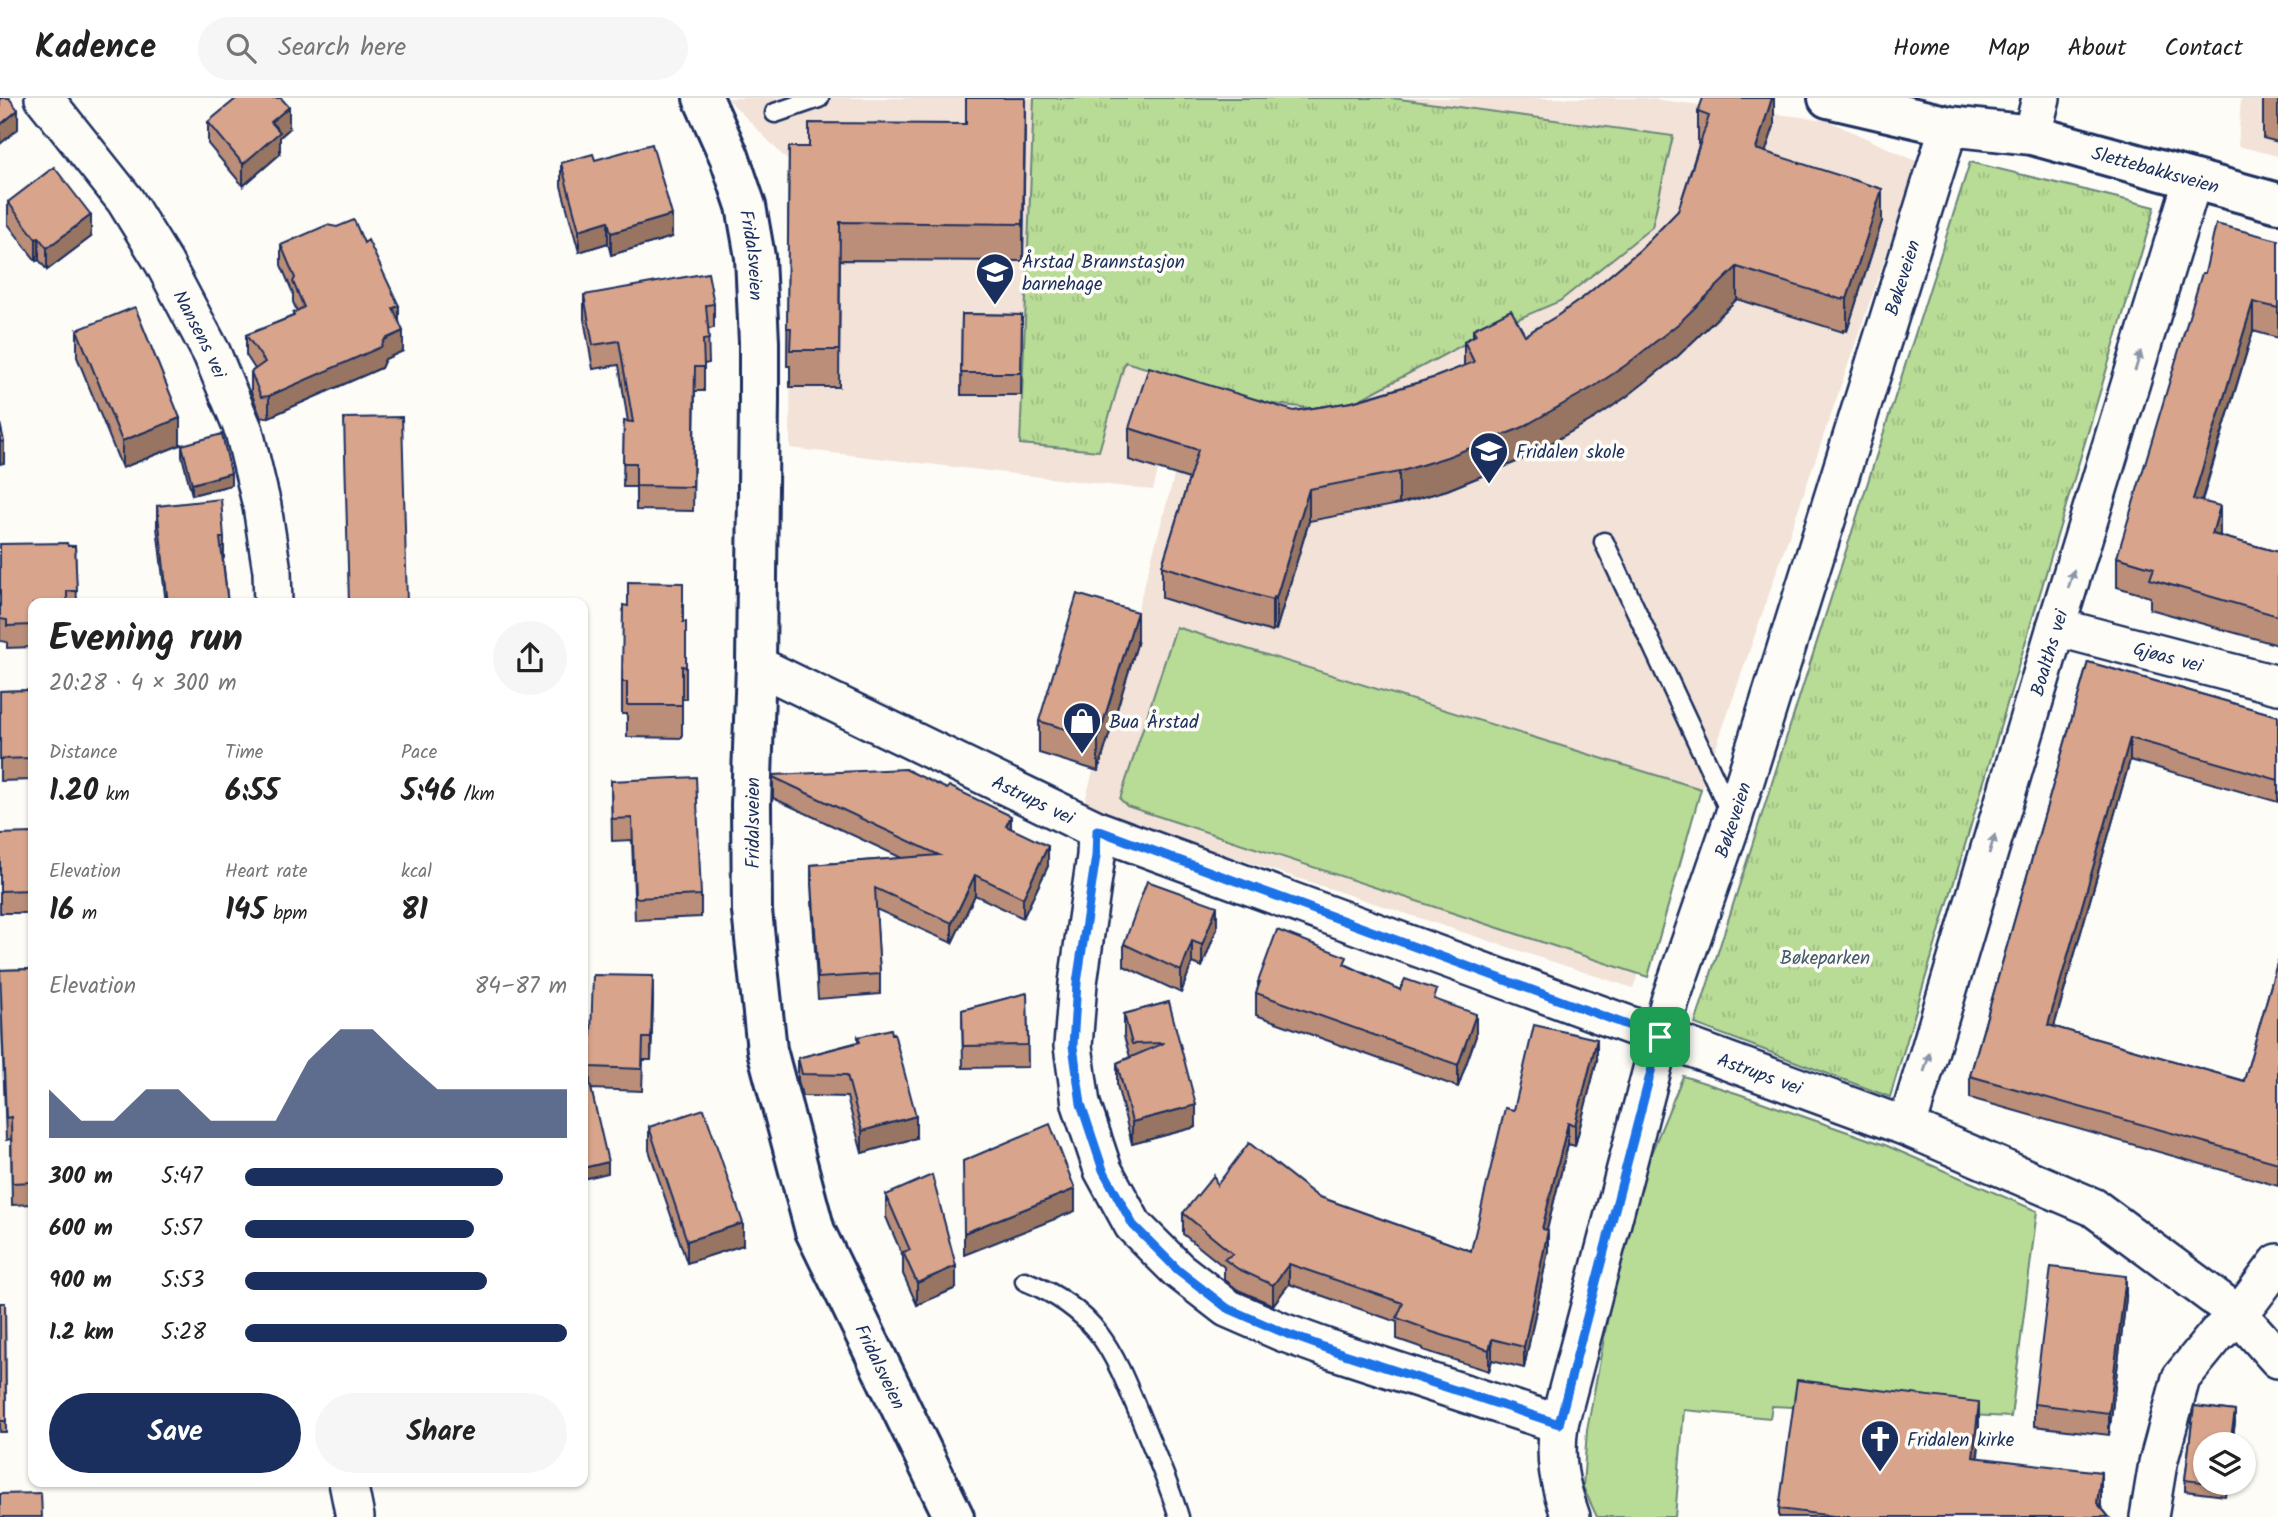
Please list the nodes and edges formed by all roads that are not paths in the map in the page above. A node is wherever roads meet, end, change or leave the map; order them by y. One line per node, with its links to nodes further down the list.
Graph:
1 (44, 98): 12 (street, Nansens vei)
2 (703, 98): 14 (street, Fridalsveien)
3 (819, 98): 6 (lane)
4 (1828, 98): 7 (street, Slettebakksveien)
5 (2041, 98): 8 (street)
6 (775, 113)
7 (1949, 126): 8 (street, Slettebakksveien); 16 (street, Bøkeveien)
8 (2032, 135): 9 (street, Slettebakksveien)
9 (2193, 179): 10 (street, Slettebakksveien); 13 (street, Boalths vei, one-way to 9)
10 (2278, 203)
11 (1604, 542): 16 (lane)
12 (273, 598)
13 (2056, 628): 15 (street, Gjøas vei); 19 (street, Boalths vei, one-way to 13)
14 (756, 666): 17 (street, Astrups vei); 27 (street, Fridalsveien)
15 (2278, 685)
16 (1733, 819): 18 (street, Bøkeveien)
17 (1097, 830): 18 (street, Astrups vei); 24 (street)
18 (1660, 1037): 19 (street, Astrups vei); 24 (street, Bøkeveien)
19 (1907, 1127): 22 (street, Astrups vei)
20 (2278, 1263): 22 (street)
21 (1025, 1281): 28 (lane)
22 (2239, 1315): 23 (street, Astrups vei); 30 (street)
23 (2278, 1359)
24 (1559, 1424): 29 (street, Bøkeveien)
25 (349, 1487): 26 (street)
26 (355, 1517)
27 (954, 1517)
28 (1179, 1517)
29 (1571, 1517)
30 (2149, 1517)

